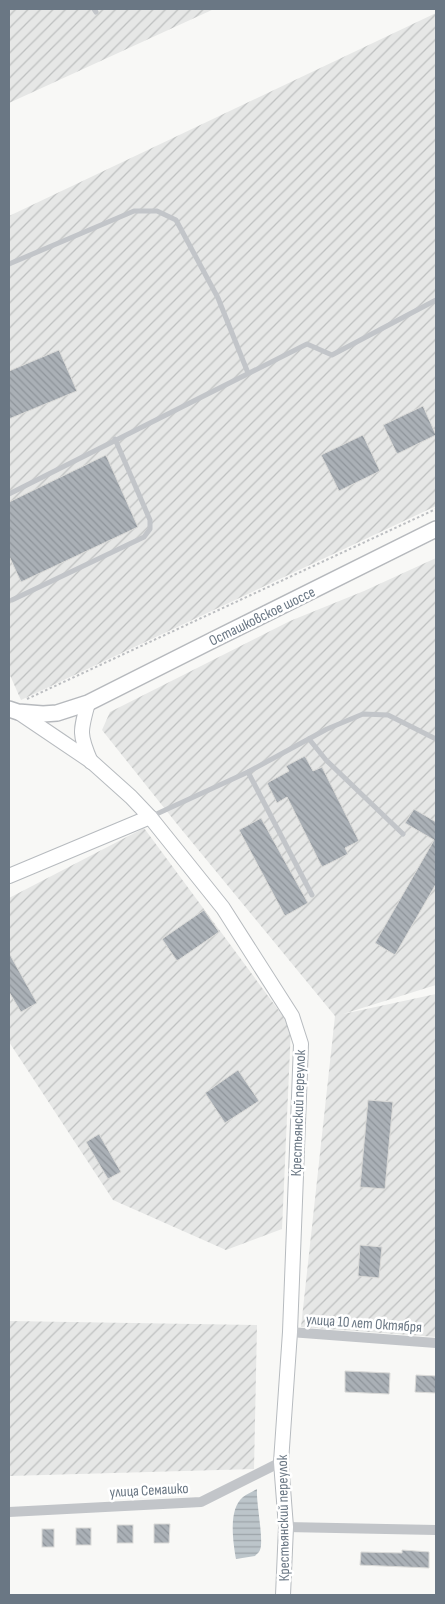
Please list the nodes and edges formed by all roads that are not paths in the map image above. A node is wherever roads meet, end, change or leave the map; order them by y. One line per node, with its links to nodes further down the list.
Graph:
1 (9, 264): 3 (lane)
2 (436, 300): 3 (lane)
3 (248, 373): 4 (lane)
4 (115, 439): 5 (lane); 7 (lane)
5 (9, 494)
6 (436, 529): 8 (main road, Осташковское шоссе)
7 (12, 600)
8 (88, 703): 9 (main road, Осташковское шоссе); 12 (street)
9 (18, 707): 12 (street, Крестьянский переулок)
10 (308, 739): 11 (lane); 13 (lane); 15 (lane)
11 (436, 739)
12 (92, 762): 14 (street, Крестьянский переулок)
13 (248, 772): 14 (lane); 17 (lane)
14 (150, 817): 16 (street); 18 (street, Крестьянский переулок)
15 (403, 834)
16 (9, 876)
17 (312, 895)
18 (290, 1332): 19 (street, улица 10 лет Октября); 20 (street, Крестьянский переулок)
19 (436, 1343)
20 (281, 1462): 21 (street, улица Семашко); 22 (street, Крестьянский переулок)
21 (9, 1512)
22 (286, 1527): 23 (street); 24 (street, Крестьянский переулок)
23 (436, 1530)
24 (283, 1595)

